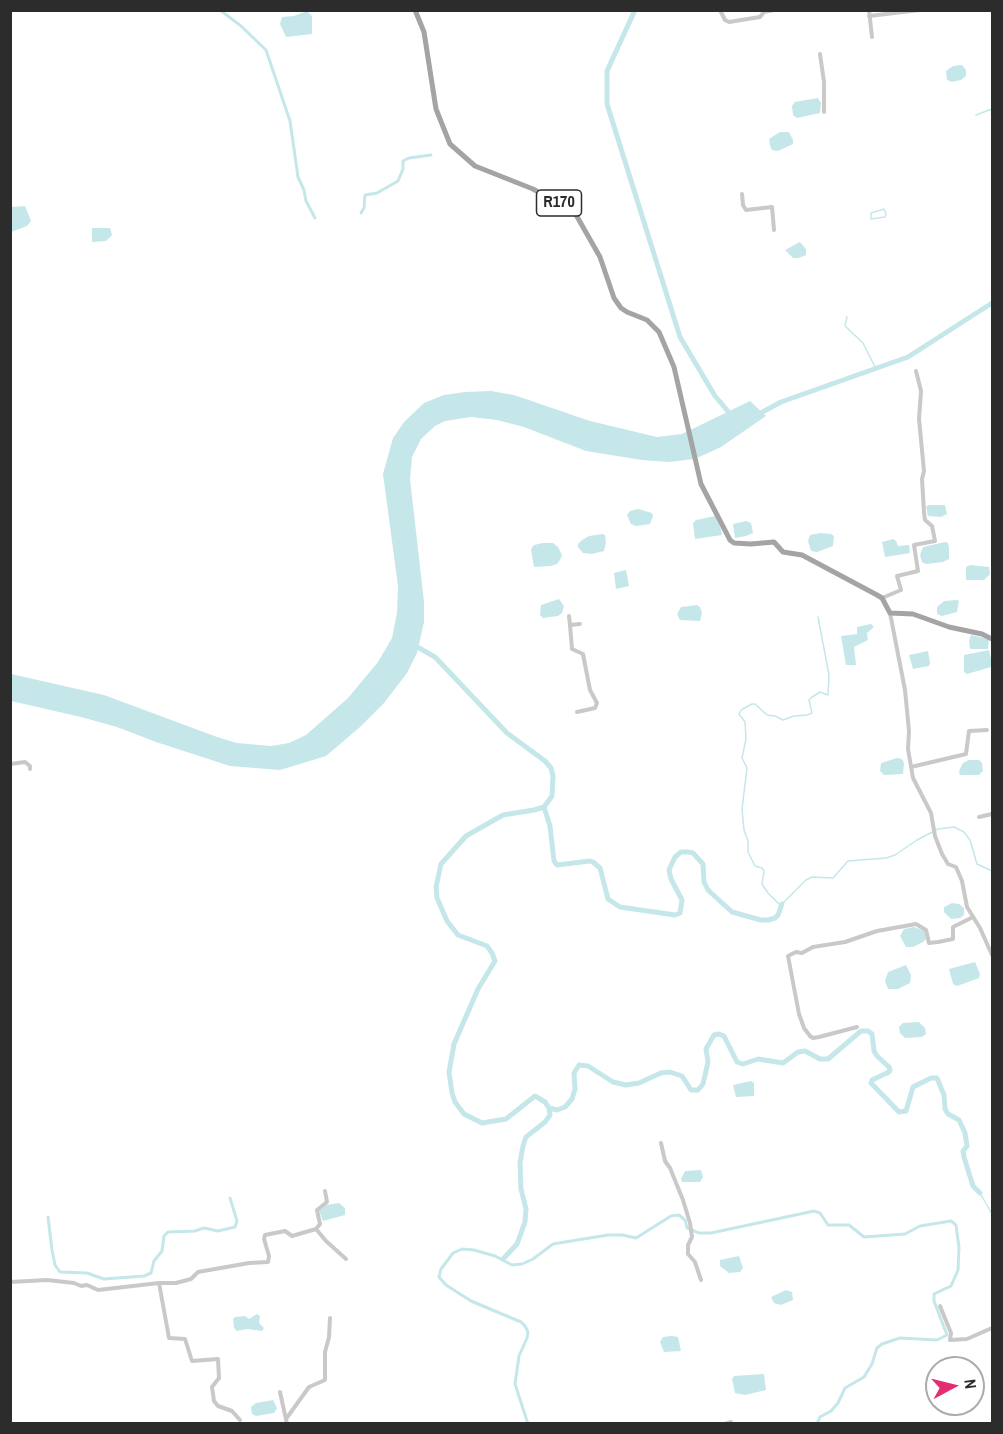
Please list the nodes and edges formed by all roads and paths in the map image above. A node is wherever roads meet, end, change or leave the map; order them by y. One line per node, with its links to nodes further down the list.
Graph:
1 (415, 10): 12 (main road, R170)
2 (720, 10): 3 (street)
3 (774, 10)
4 (920, 10): 5 (street)
5 (869, 13): 6 (street)
6 (872, 37)
7 (820, 54): 8 (street)
8 (824, 112)
9 (742, 194): 10 (street)
10 (774, 230)
11 (916, 371): 12 (street)
12 (882, 598): 13 (main road)
13 (890, 613): 17 (main road); 21 (street)
14 (568, 615): 16 (street)
15 (580, 624): 16 (street)
16 (570, 625): 18 (street)
17 (993, 639)
18 (577, 712)
19 (987, 730): 21 (street)
20 (10, 764): 22 (street)
21 (911, 767): 25 (street)
22 (30, 770)
23 (993, 814): 24 (street)
24 (979, 817)
25 (973, 917): 26 (street); 27 (street)
26 (993, 955)
27 (857, 1027)
28 (662, 1143): 32 (street)
29 (325, 1191): 30 (street)
30 (316, 1229): 31 (street); 34 (street)
31 (346, 1259)
32 (701, 1280)
33 (10, 1282): 34 (street)
34 (159, 1282): 39 (street)
35 (940, 1306): 37 (street)
36 (330, 1318): 40 (street)
37 (993, 1328)
38 (280, 1392): 40 (street)
39 (240, 1420)
40 (286, 1421)
41 (731, 1422): 44 (street)
42 (712, 1424): 43 (street)
43 (720, 1424)
44 (725, 1424)

